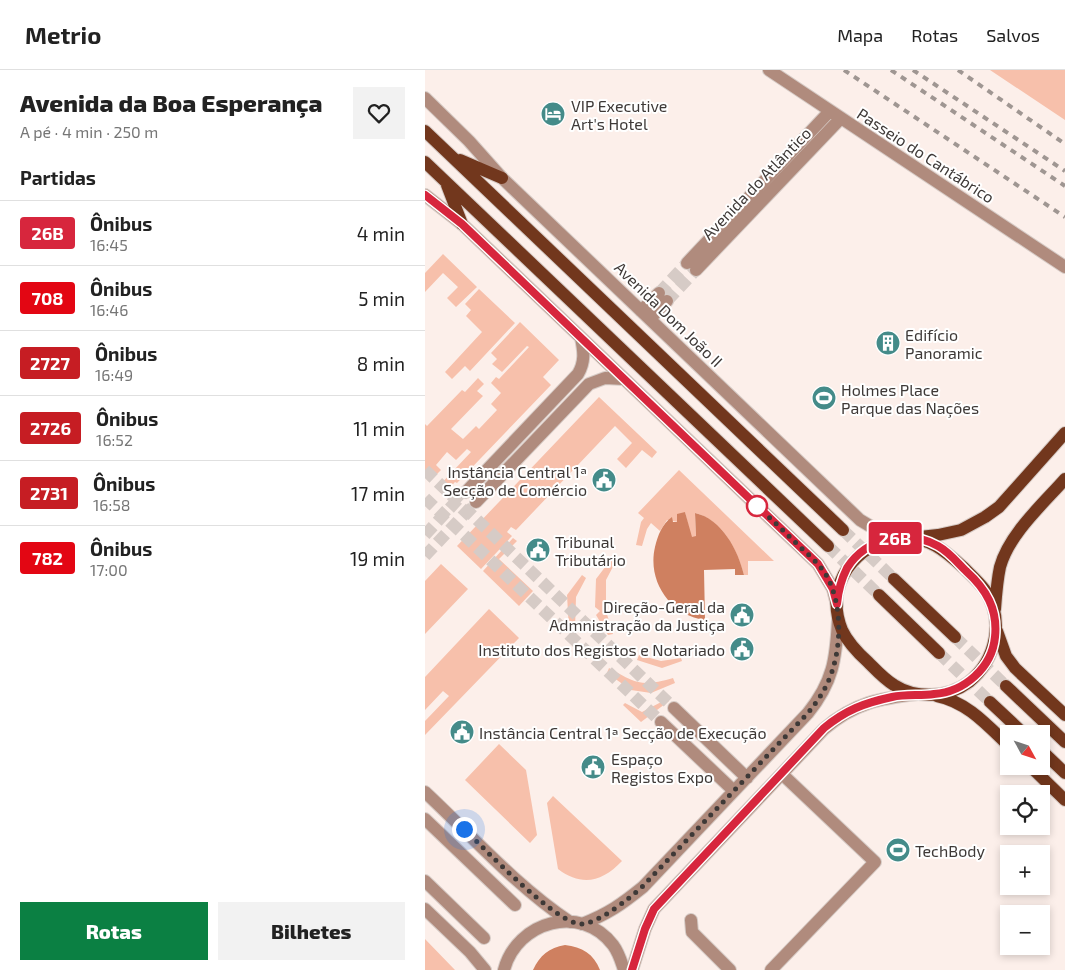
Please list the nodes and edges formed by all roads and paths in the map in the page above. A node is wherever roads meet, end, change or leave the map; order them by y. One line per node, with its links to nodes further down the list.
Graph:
1 (769, 70): 3 (street, Passeio do Cantábrico)
2 (425, 98): 7 (street, Avenida Dom João II)
3 (835, 115): 11 (street, Avenida do Atlântico); 12 (street, Passeio do Cantábrico)
4 (425, 131): 5 (main road)
5 (451, 156): 7 (main road); 21 (main road)
6 (425, 162): 8 (main road)
7 (502, 178): 14 (street, Avenida Dom João II)
8 (445, 181): 10 (main road); 23 (main road)
9 (425, 195): 10 (street)
10 (462, 224): 15 (street)
11 (692, 266)
12 (1065, 267)
13 (663, 297): 14 (street)
14 (646, 315): 22 (street, Avenida Dom João II)
15 (581, 338): 16 (street); 19 (street)
16 (624, 379): 20 (street); 26 (street)
17 (1065, 433): 22 (main road)
18 (1065, 479): 27 (main road)
19 (466, 492)
20 (476, 502)
21 (843, 530)
22 (908, 537): 26 (main road); 27 (main road)
23 (827, 546)
24 (894, 579): 28 (main road)
25 (879, 595): 29 (main road)
26 (838, 611): 31 (main road); 43 (street)
27 (995, 621): 31 (main road); 34 (main road)
28 (955, 636)
29 (939, 653)
30 (1006, 686): 38 (main road)
31 (925, 694): 37 (main road); 41 (street)
32 (990, 702): 36 (main road)
33 (674, 708): 43 (street)
34 (1065, 715)
35 (661, 722): 45 (street)
36 (1014, 725)
37 (1000, 738)
38 (1065, 742)
39 (1050, 759): 40 (main road)
40 (1065, 773)
41 (781, 774): 57 (street); 59 (street)
42 (1039, 775): 46 (main road)
43 (747, 778): 45 (street)
44 (425, 792): 52 (street)
45 (734, 792): 52 (street)
46 (1065, 800)
47 (425, 819): 49 (street)
48 (425, 881): 53 (street)
49 (515, 905)
50 (425, 909): 54 (street)
51 (691, 920): 58 (street)
52 (576, 923): 55 (street); 56 (street)
53 (484, 938)
54 (485, 970)
55 (504, 970)
56 (624, 970)
57 (632, 970)
58 (730, 970)
59 (771, 970)

